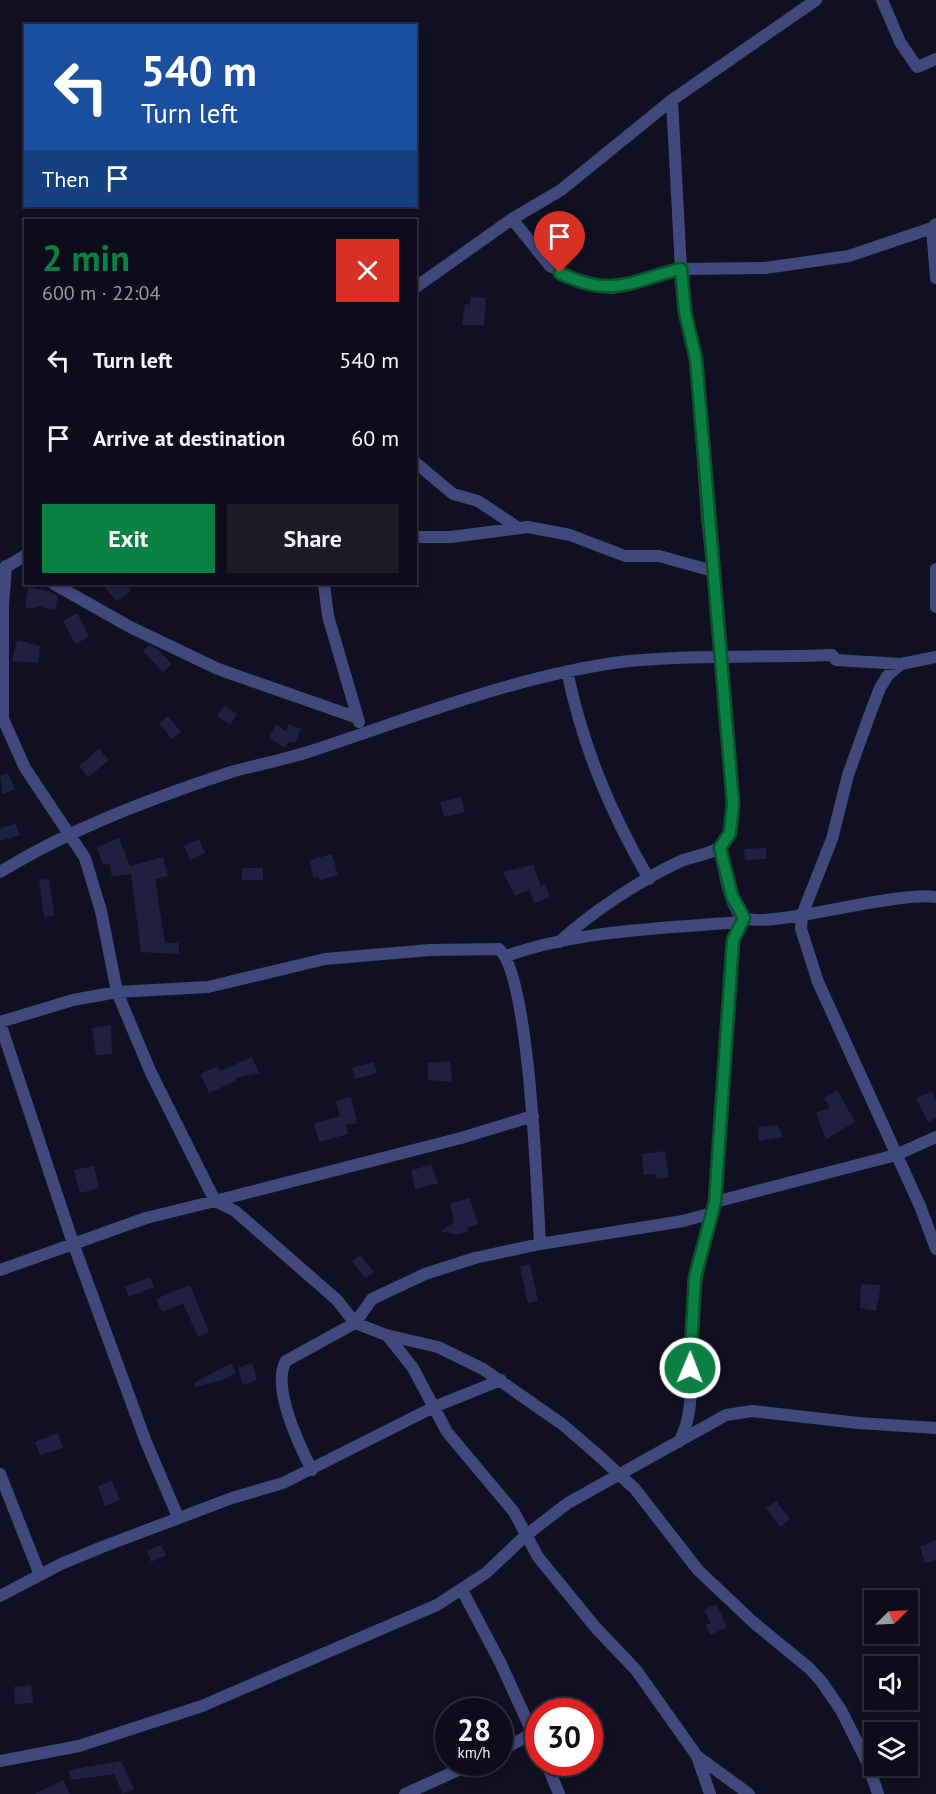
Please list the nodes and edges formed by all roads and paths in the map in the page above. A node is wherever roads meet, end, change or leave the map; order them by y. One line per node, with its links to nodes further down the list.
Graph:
1 (816, 0): 4 (street)
2 (882, 0): 3 (street)
3 (936, 59)
4 (672, 100): 5 (street); 7 (street)
5 (512, 219): 7 (street); 9 (street)
6 (934, 226): 7 (street); 8 (street)
7 (681, 269): 15 (street)
8 (936, 278)
9 (417, 286)
10 (417, 464): 11 (street)
11 (517, 527): 12 (street); 15 (street)
12 (417, 537)
13 (15, 564): 25 (street)
14 (936, 568): 18 (street)
15 (713, 571): 19 (street)
16 (56, 585): 23 (street)
17 (324, 585): 23 (street)
18 (936, 607)
19 (722, 656): 21 (street); 22 (street); 26 (street)
20 (936, 657): 21 (street)
21 (901, 664): 30 (street)
22 (567, 671): 24 (street); 28 (street)
23 (358, 718): 24 (street)
24 (361, 734): 25 (street)
25 (70, 834): 27 (street); 34 (street)
26 (720, 848): 28 (street); 31 (street)
27 (0, 872)
28 (649, 879): 32 (street)
29 (936, 897): 30 (street)
30 (802, 915): 31 (street); 38 (street)
31 (742, 920): 32 (street); 40 (street)
32 (559, 942): 33 (street)
33 (506, 956): 34 (street); 36 (street)
34 (117, 993): 35 (street); 39 (street)
35 (0, 1023): 41 (street)
36 (533, 1116): 39 (street); 42 (street)
37 (936, 1137): 38 (street)
38 (896, 1155): 40 (street); 43 (street)
39 (215, 1201): 41 (street); 45 (street)
40 (714, 1207): 42 (street); 50 (street)
41 (73, 1243): 44 (street); 54 (street)
42 (540, 1244): 45 (street)
43 (936, 1249)
44 (0, 1270)
45 (355, 1323): 46 (street); 51 (street)
46 (386, 1335): 47 (street); 48 (street)
47 (501, 1380): 48 (street); 53 (street)
48 (434, 1407): 51 (street); 55 (street)
49 (936, 1428): 50 (street)
50 (678, 1443): 53 (street)
51 (312, 1470): 54 (street)
52 (0, 1474): 56 (street)
53 (618, 1475): 55 (street); 69 (street)
54 (178, 1517): 56 (street)
55 (525, 1536): 57 (street); 60 (street)
56 (40, 1575): 58 (street)
57 (462, 1590): 59 (street); 61 (street)
58 (0, 1596)
59 (525, 1717)
60 (697, 1756): 67 (street); 68 (street)
61 (0, 1761)
62 (450, 1776): 64 (street)
63 (552, 1776): 66 (street)
64 (425, 1790): 65 (street)
65 (405, 1794)
66 (559, 1794)
67 (710, 1794)
68 (749, 1794)
69 (878, 1794)

